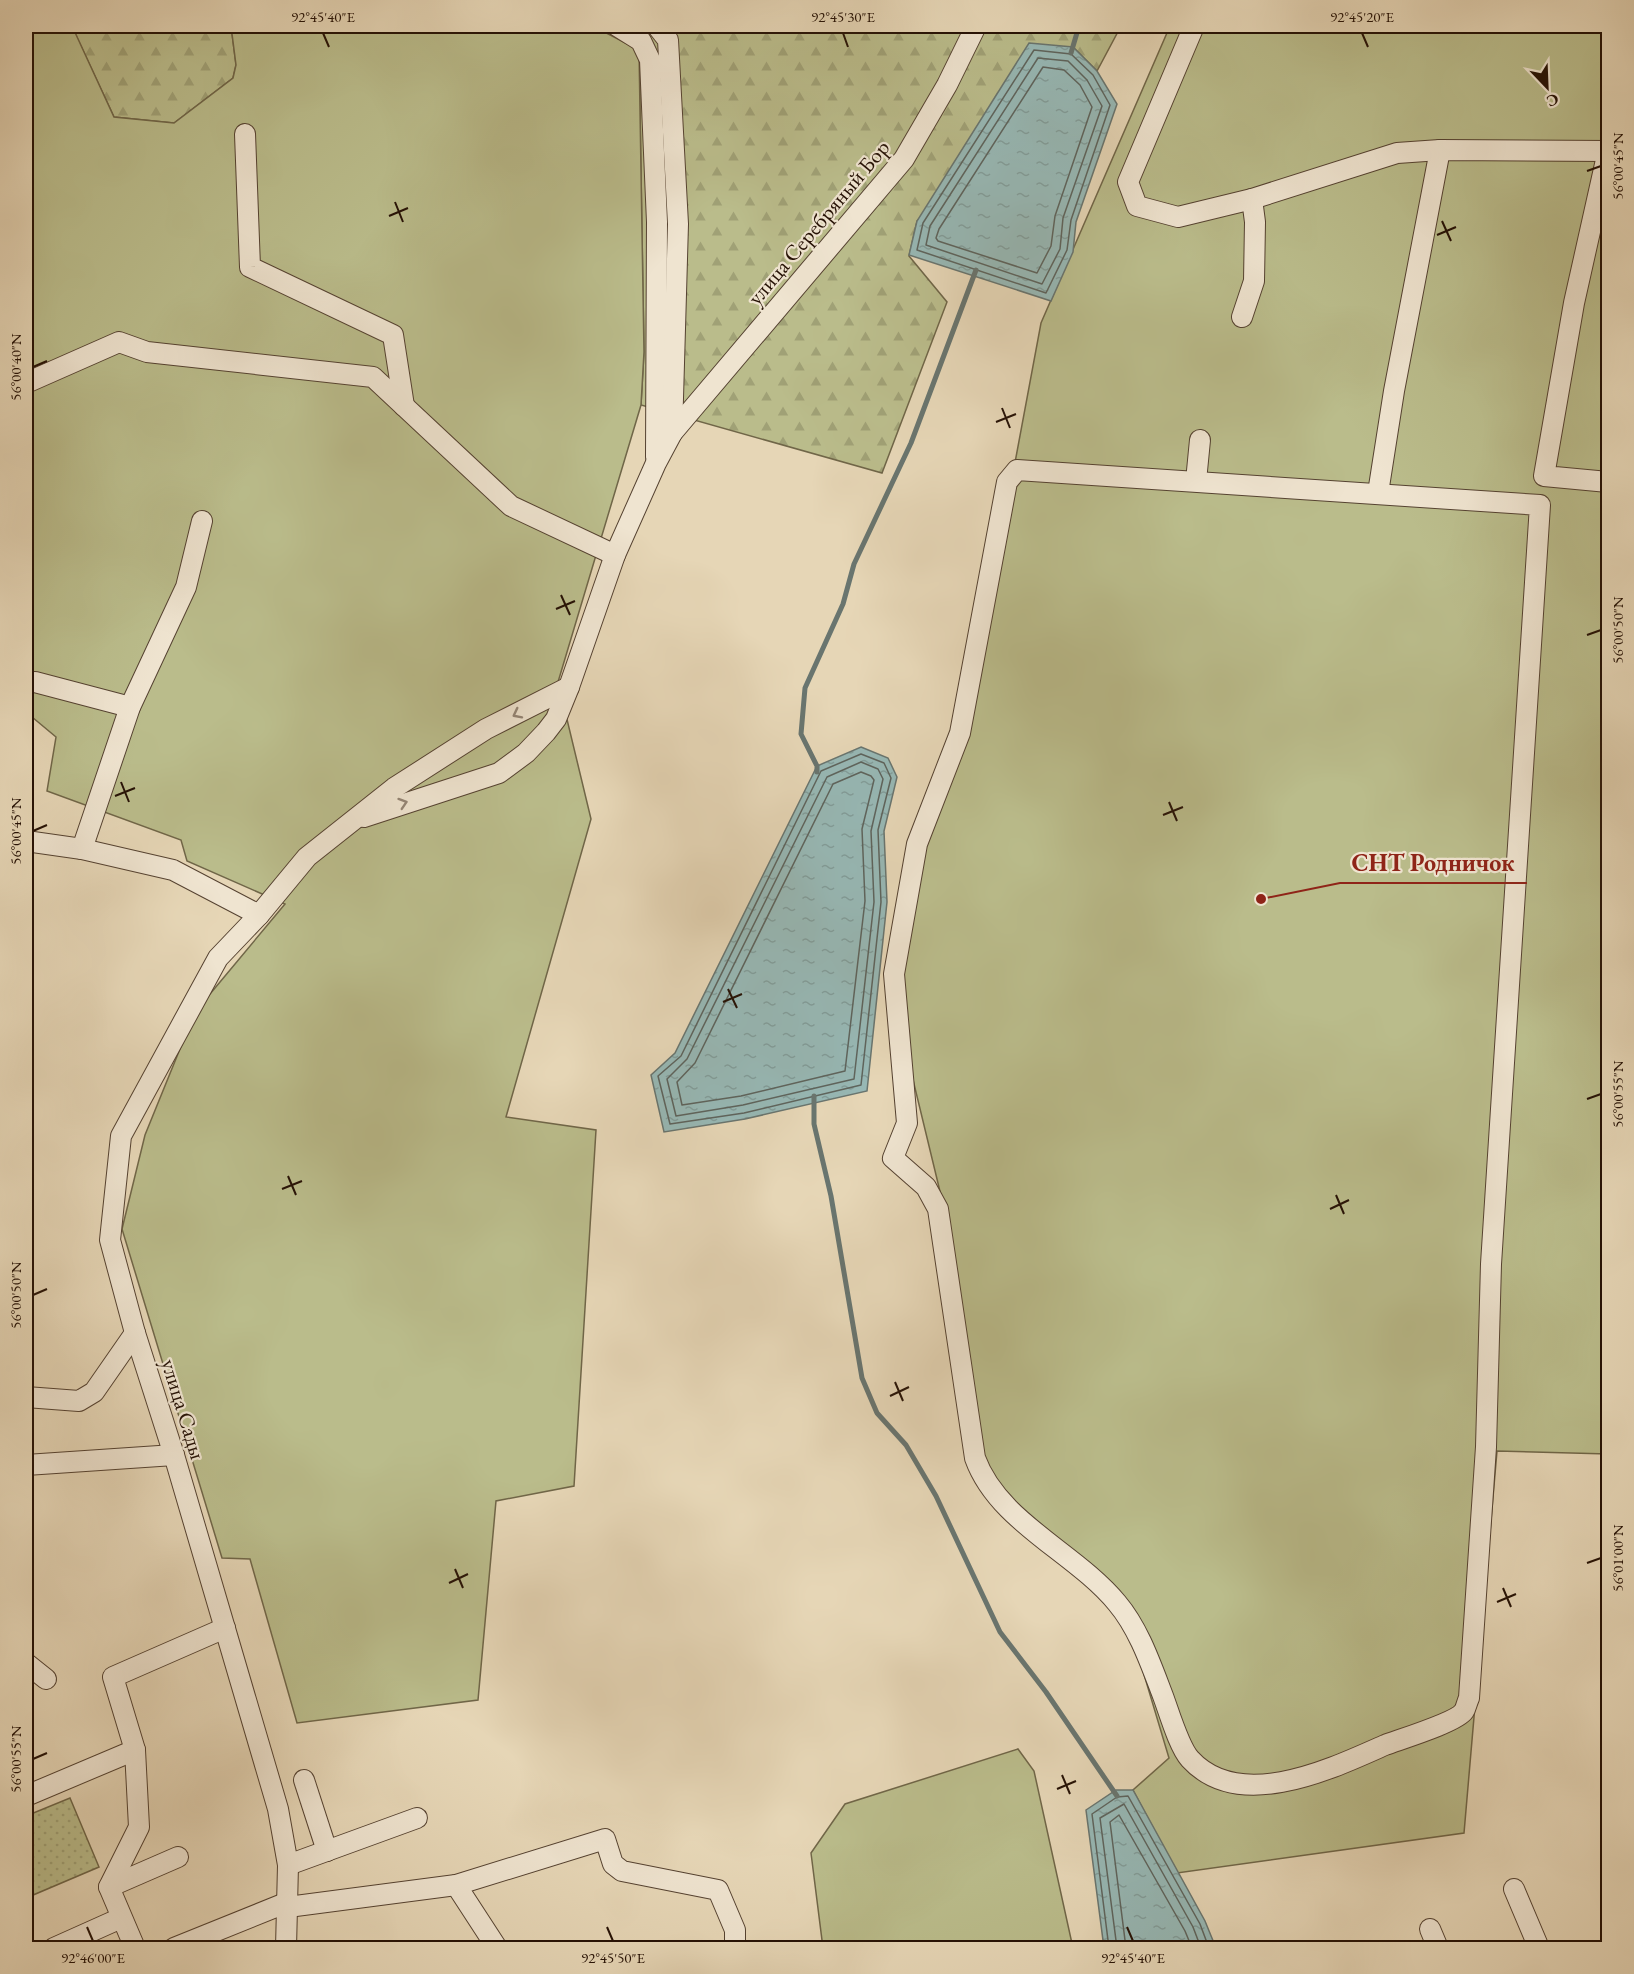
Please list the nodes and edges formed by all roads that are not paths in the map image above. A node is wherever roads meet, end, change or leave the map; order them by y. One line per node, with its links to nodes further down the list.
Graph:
1 (617, 26): 14 (street)
2 (976, 26): 12 (street, улица Серебряный Бор)
3 (1194, 26): 8 (street)
4 (665, 30): 12 (street)
5 (245, 134): 11 (street)
6 (1440, 150): 7 (street); 8 (street); 17 (street)
7 (1608, 151): 16 (street)
8 (1252, 199): 9 (street)
9 (1242, 317)
10 (26, 383): 11 (street)
11 (404, 406): 19 (street)
12 (672, 433): 14 (street)
13 (1200, 440): 15 (street)
14 (656, 463): 19 (street)
15 (1196, 481): 17 (street); 17 (street)
16 (1608, 482)
17 (1378, 494)
18 (202, 521): 22 (street)
19 (615, 555): 21 (street)
20 (36, 682): 22 (street)
21 (569, 687): 23 (street, улица Сады, one-way to 23); 23 (street, one-way to 21)
22 (130, 707): 25 (street)
23 (347, 822): 26 (street, улица Сады)
24 (26, 841): 25 (street)
25 (82, 849): 26 (street)
26 (259, 915): 27 (street, улица Сады)
27 (135, 1333): 28 (street); 29 (street, улица Сады)
28 (26, 1397)
29 (174, 1455): 30 (street); 31 (street, улица Сады)
30 (26, 1465)
31 (225, 1628): 34 (street); 40 (street, улица Сады)
32 (26, 1663): 33 (street)
33 (46, 1679)
34 (135, 1750): 36 (street); 42 (street)
35 (304, 1780): 38 (street)
36 (26, 1796)
37 (417, 1818): 38 (street)
38 (327, 1851): 40 (street)
39 (178, 1857): 42 (street)
40 (288, 1865): 44 (street, улица Сады)
41 (456, 1885): 44 (street); 52 (street); 53 (street)
42 (110, 1887): 45 (street)
43 (1514, 1889): 55 (street)
44 (288, 1904): 47 (street); 51 (street, улица Сады)
45 (121, 1918): 48 (street); 49 (street)
46 (1430, 1929): 54 (street)
47 (215, 1941): 50 (street)
48 (54, 1948)
49 (135, 1948)
50 (174, 1948)
51 (286, 1948)
52 (497, 1948)
53 (735, 1948)
54 (1438, 1948)
55 (1539, 1948)

